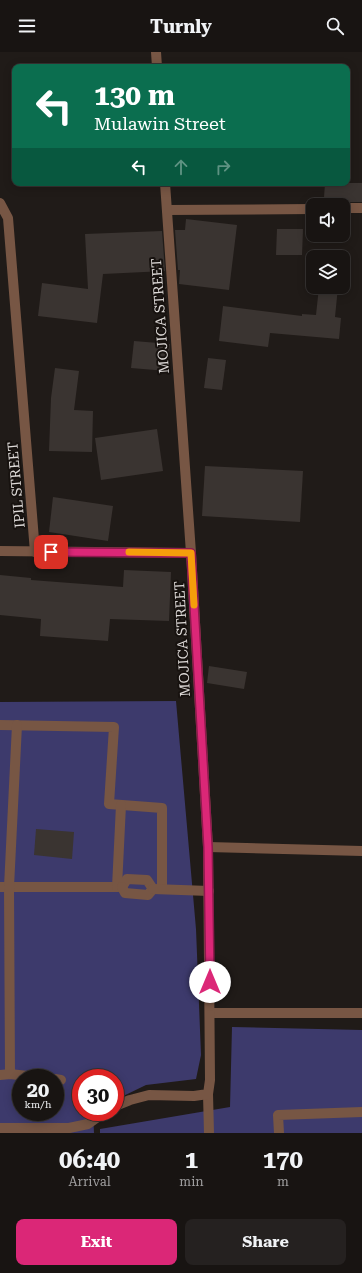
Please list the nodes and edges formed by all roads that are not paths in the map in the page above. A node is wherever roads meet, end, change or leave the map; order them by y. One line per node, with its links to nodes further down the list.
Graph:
1 (156, 52): 2 (street)
2 (157, 64)
3 (165, 186): 8 (street, MOJICA STREET)
4 (0, 203): 10 (street, IPIL STREET)
5 (350, 208): 6 (street)
6 (362, 208)
7 (306, 209): 8 (street)
8 (167, 210): 11 (street, MOJICA STREET)
9 (0, 551): 10 (street)
10 (36, 552): 11 (street)
11 (191, 553): 15 (street, MOJICA STREET)
12 (0, 725): 13 (street)
13 (17, 725): 14 (street); 17 (street)
14 (121, 805): 18 (street); 19 (street)
15 (208, 847): 16 (street); 20 (street, MOJICA STREET)
16 (362, 852)
17 (4, 887): 18 (street); 23 (street)
18 (120, 887): 19 (street); 19 (street)
19 (158, 889): 20 (street)
20 (209, 891): 21 (street, MOJICA STREET)
21 (210, 1013): 22 (street); 24 (street, MOJICA STREET)
22 (362, 1013)
23 (5, 1075)
24 (208, 1094): 25 (street); 29 (street, MOJICA STREET)
25 (124, 1102)
26 (362, 1112): 30 (street)
27 (92, 1121): 28 (street)
28 (0, 1128)
29 (209, 1133)
30 (279, 1133)

